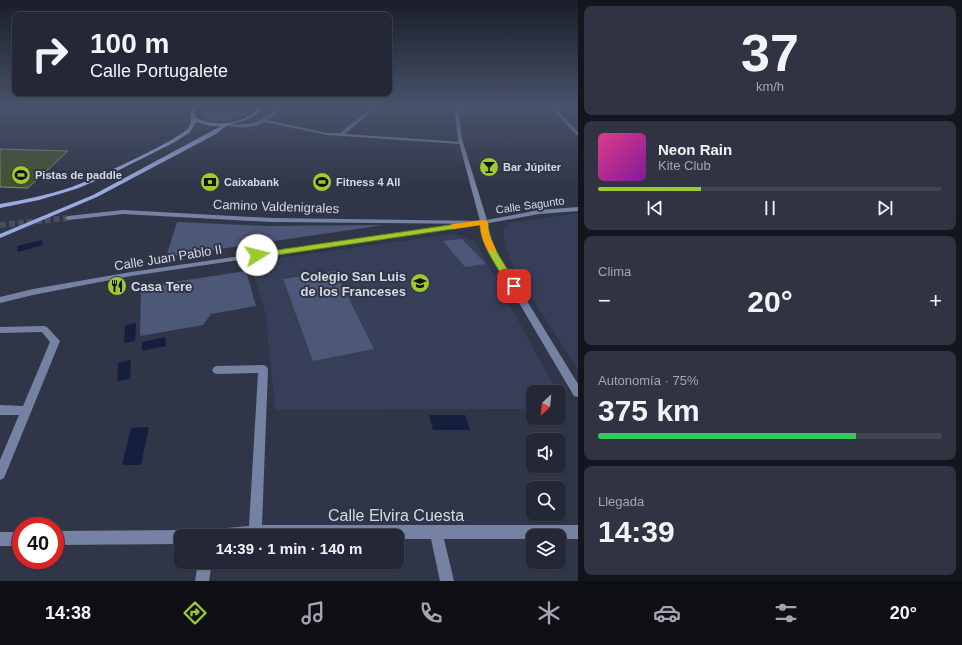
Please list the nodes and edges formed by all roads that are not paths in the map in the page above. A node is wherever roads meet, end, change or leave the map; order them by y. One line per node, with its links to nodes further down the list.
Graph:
1 (184, 133): 7 (main road)
2 (214, 133): 11 (main road)
3 (328, 133): 5 (street)
4 (460, 133): 6 (street)
5 (341, 135): 6 (street)
6 (461, 143): 10 (street)
7 (0, 206)
8 (578, 208): 10 (street, Calle Sagunto)
9 (68, 218): 10 (street, Camino Valdenigrales)
10 (484, 222): 12 (street, Calle Juan Pablo II); 15 (street)
11 (0, 236)
12 (0, 300)
13 (0, 330): 17 (street)
14 (217, 370): 19 (street)
15 (578, 393)
16 (0, 410): 17 (street)
17 (27, 411): 18 (street)
18 (0, 474)
19 (255, 529)
20 (404, 531): 21 (street, Calle Elvira Cuesta)
21 (436, 531): 22 (street, Calle Elvira Cuesta); 29 (street)
22 (578, 532)
23 (174, 537): 25 (street)
24 (12, 538): 26 (street)
25 (64, 538)
26 (0, 539)
27 (204, 569): 28 (street)
28 (202, 581)
29 (447, 581)

